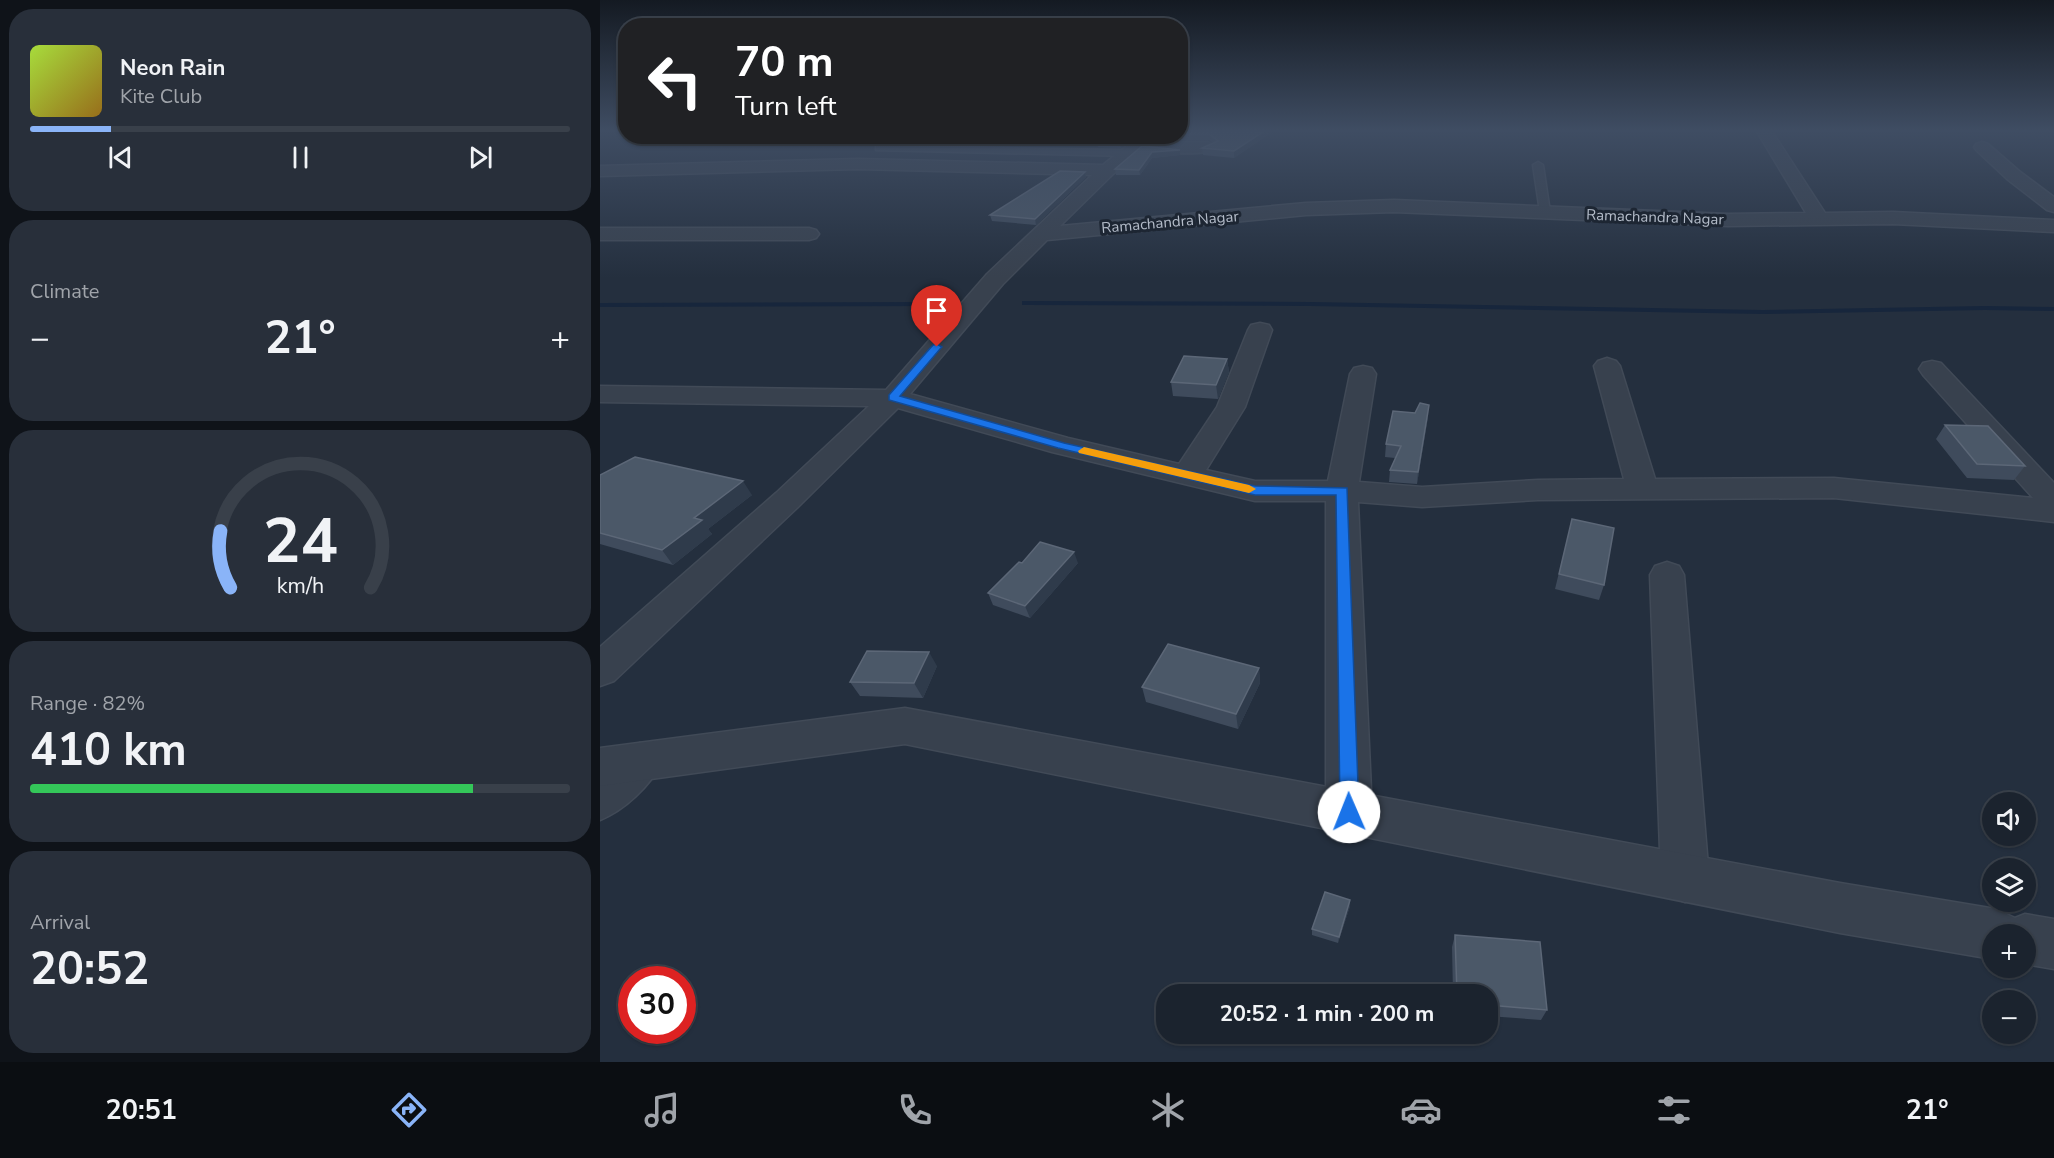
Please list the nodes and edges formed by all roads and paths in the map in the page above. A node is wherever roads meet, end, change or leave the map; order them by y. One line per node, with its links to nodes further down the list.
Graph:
1 (1100, 180): 11 (street)
2 (1540, 180): 6 (lane)
3 (1795, 180): 7 (street)
4 (2019, 180): 5 (street)
5 (2054, 206)
6 (1545, 212): 7 (street, Ramachandra Nagar); 11 (street, Ramachandra Nagar)
7 (1819, 219): 8 (street, Ramachandra Nagar)
8 (2054, 226)
9 (600, 234): 10 (street)
10 (809, 234)
11 (1042, 234): 17 (street)
12 (1260, 330): 18 (street)
13 (1607, 366): 19 (street)
14 (1932, 369): 21 (street)
15 (1364, 374): 20 (street)
16 (600, 394): 17 (street)
17 (893, 398): 18 (street); 24 (street)
18 (1187, 475): 20 (street)
19 (1642, 489): 20 (street); 22 (street)
20 (1342, 491): 27 (street)
21 (2054, 502)
22 (2054, 511)
23 (1667, 575): 28 (street)
24 (600, 670)
25 (620, 765): 26 (street); 27 (street)
26 (600, 799)
27 (1349, 812): 28 (street)
28 (1685, 878): 29 (street)
29 (1982, 932)
30 (2036, 941): 31 (street)
31 (2054, 944)

